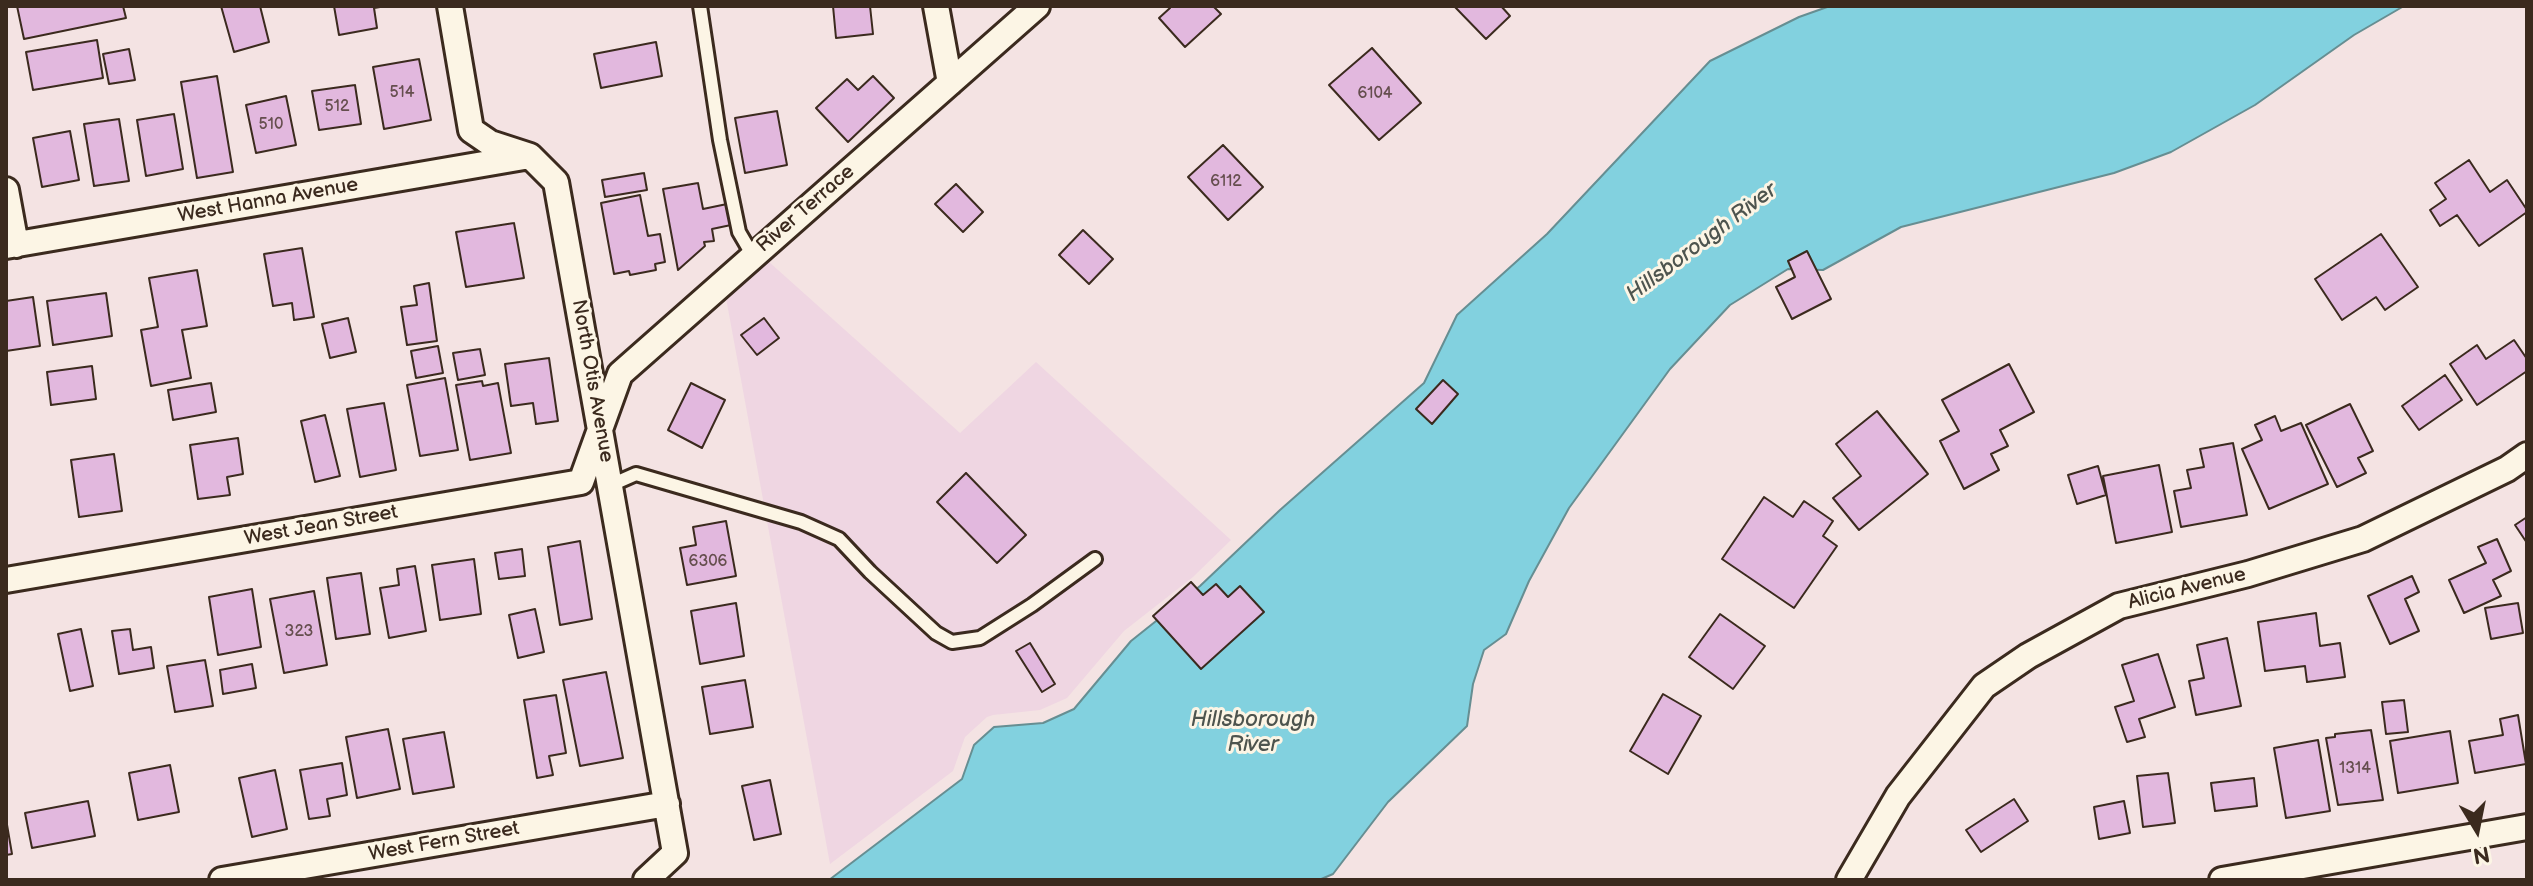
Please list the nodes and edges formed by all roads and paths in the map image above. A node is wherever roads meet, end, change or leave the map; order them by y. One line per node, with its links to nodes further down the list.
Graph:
1 (450, 6): 6 (street, North Otis Avenue)
2 (700, 6): 9 (lane)
3 (936, 6): 5 (street)
4 (1037, 6): 5 (street, River Terrace)
5 (950, 83): 9 (street, River Terrace)
6 (530, 156): 8 (street, West Hanna Avenue); 10 (street, North Otis Avenue)
7 (6, 190): 8 (street)
8 (11, 246)
9 (753, 256): 10 (street, River Terrace)
10 (601, 429): 12 (street, North Otis Avenue); 14 (street, West Jean Street)
11 (2527, 455): 19 (street, Alicia Avenue)
12 (611, 485): 13 (lane); 15 (street, North Otis Avenue)
13 (1095, 559)
14 (6, 580)
15 (667, 804): 17 (street, West Fern Street); 18 (street, North Otis Avenue)
16 (2527, 827): 20 (street)
17 (222, 880)
18 (646, 880)
19 (1849, 880)
20 (2222, 880)

